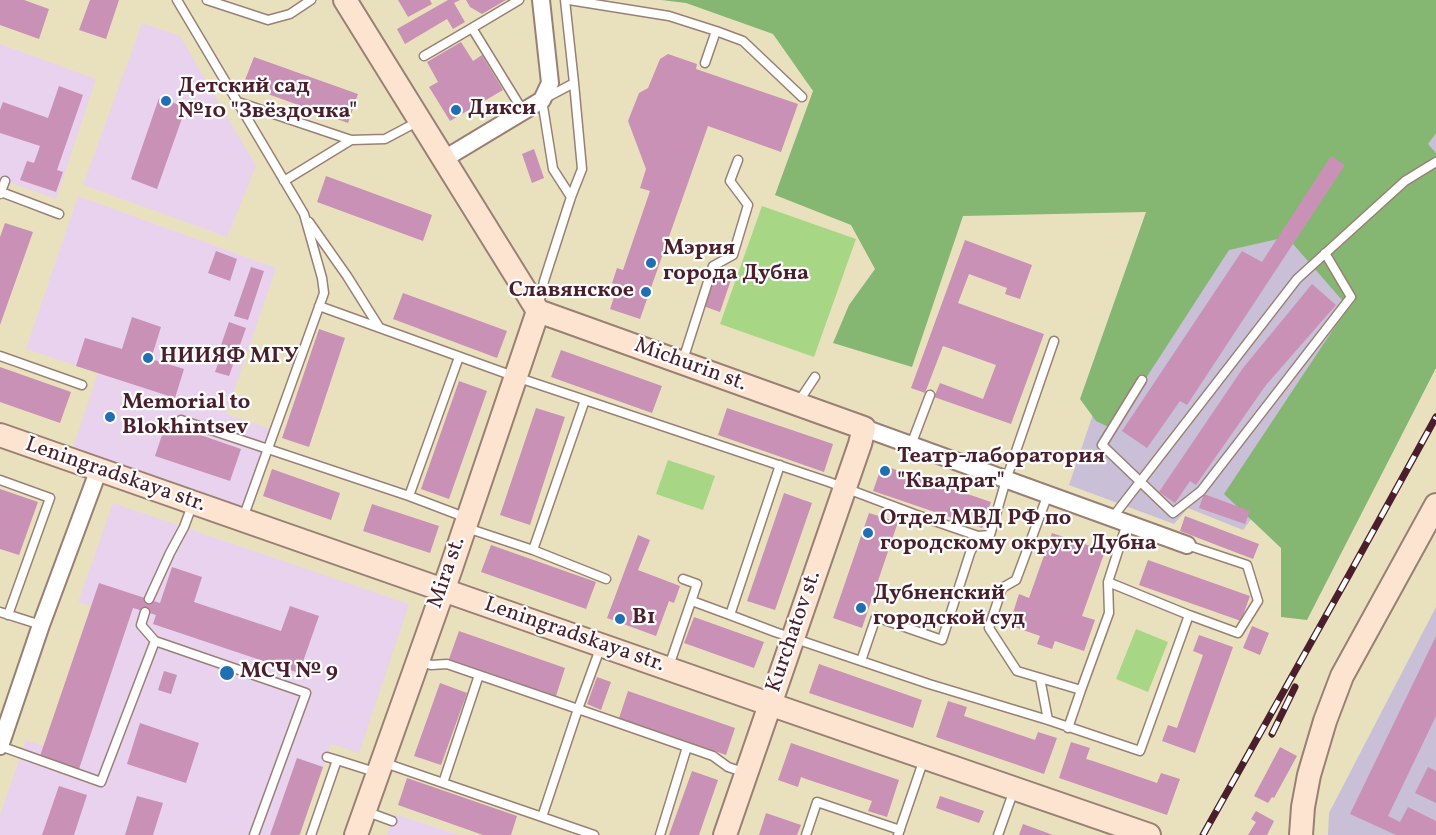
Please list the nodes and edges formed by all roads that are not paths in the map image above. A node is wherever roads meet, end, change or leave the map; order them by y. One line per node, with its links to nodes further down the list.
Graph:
1 (177, 0): 15 (lane)
2 (207, 0): 3 (lane)
3 (311, 0)
4 (345, 0): 17 (street)
5 (519, 0): 8 (lane)
6 (541, 0): 14 (street)
7 (567, 0): 9 (lane); 12 (lane)
8 (472, 28): 10 (lane); 16 (lane)
9 (716, 31): 11 (lane); 13 (lane)
10 (424, 56)
11 (705, 63)
12 (574, 83): 14 (lane); 25 (lane)
13 (802, 96)
14 (542, 100): 16 (street); 25 (lane)
15 (238, 102): 18 (lane); 23 (lane)
16 (523, 111): 19 (street)
17 (420, 120): 18 (lane); 19 (street)
18 (351, 140): 23 (lane)
19 (444, 159): 30 (street)
20 (738, 160): 35 (lane)
21 (1436, 162): 28 (lane)
22 (5, 181): 24 (lane)
23 (284, 181): 27 (lane)
24 (0, 193): 26 (lane)
25 (571, 196): 30 (lane)
26 (59, 214)
27 (304, 214): 29 (lane); 31 (lane)
28 (1325, 253): 52 (lane); 52 (lane)
29 (319, 306): 31 (lane); 47 (lane)
30 (538, 310): 35 (street, Michurin st.); 37 (street, Mira st.)
31 (379, 327): 34 (lane)
32 (1054, 341): 51 (lane)
33 (0, 356): 39 (lane)
34 (459, 357): 37 (lane); 55 (lane)
35 (682, 363): 42 (street, Michurin st.)
36 (815, 377): 42 (lane)
37 (516, 378): 41 (lane); 60 (street, Mira st.)
38 (1142, 380): 52 (lane)
39 (82, 385)
40 (930, 395): 46 (lane)
41 (585, 400): 48 (lane); 63 (lane)
42 (797, 404): 44 (street, Michurin st.)
43 (181, 420): 47 (lane)
44 (864, 428): 46 (street, Michurin st.); 53 (street, Kurchatov st.)
45 (0, 435): 49 (street, Leningradskaya str.)
46 (911, 445): 51 (street, Michurin st.)
47 (268, 448): 55 (lane); 58 (lane)
48 (780, 465): 53 (lane); 72 (lane)
49 (99, 469): 56 (street, Leningradskaya str.); 74 (street)
50 (0, 480): 71 (lane)
51 (1006, 480): 54 (street, Michurin st.); 61 (lane)
52 (1141, 481): 59 (lane)
53 (845, 488): 61 (lane); 75 (street, Kurchatov st.)
54 (1048, 494): 59 (street, Michurin st.); 82 (lane)
55 (409, 496): 60 (lane)
56 (194, 503): 58 (street, Leningradskaya str.); 68 (lane)
57 (1436, 505): 110 (street)
58 (242, 520): 67 (street, Leningradskaya str.)
59 (1120, 521): 62 (street, Michurin st.); 66 (lane)
60 (466, 522): 63 (lane); 67 (street, Mira st.)
61 (978, 536): 79 (lane)
62 (1186, 545): 73 (lane)
63 (534, 550): 64 (lane)
64 (606, 579)
65 (683, 579): 69 (lane)
66 (1108, 582): 73 (lane); 83 (lane)
67 (442, 591): 77 (street, Leningradskaya str.); 78 (street, Mira st.)
68 (149, 600)
69 (692, 601): 72 (lane); 80 (lane)
70 (145, 612): 76 (lane)
71 (4, 614): 74 (lane)
72 (730, 615): 75 (lane)
73 (1189, 615): 87 (lane)
74 (41, 625): 88 (street)
75 (793, 637): 79 (lane); 84 (street, Kurchatov st.)
76 (155, 641): 88 (lane); 101 (lane)
77 (601, 646): 80 (street, Leningradskaya str.); 85 (lane)
78 (418, 660): 81 (lane); 93 (street, Mira st.)
79 (861, 661): 86 (lane)
80 (668, 669): 84 (street, Leningradskaya str.)
81 (479, 675): 85 (lane); 95 (lane)
82 (1040, 678): 83 (lane); 86 (lane)
83 (1081, 690): 87 (lane)
84 (770, 705): 91 (street, Leningradskaya str.); 94 (street, Kurchatov st.)
85 (578, 709): 89 (lane); 98 (lane)
86 (1048, 720): 87 (lane)
87 (1068, 728)
88 (0, 746)
89 (687, 747): 94 (lane); 105 (lane)
90 (327, 757): 92 (lane)
91 (924, 758): 96 (street, Leningradskaya str.); 100 (lane)
92 (337, 760): 93 (lane); 102 (lane)
93 (380, 768): 95 (lane); 97 (street, Mira st.)
94 (746, 774): 106 (street, Kurchatov st.)
95 (443, 783): 98 (lane)
96 (1014, 789): 108 (lane); 109 (street, Leningradskaya str.)
97 (365, 811): 99 (lane); 103 (street, Mira st.)
98 (542, 817): 104 (lane)
99 (392, 821)
100 (899, 832): 107 (lane)
101 (254, 835)
102 (310, 835)
103 (356, 835)
104 (594, 835)
105 (660, 835)
106 (726, 835)
107 (806, 835)
108 (998, 835)
109 (1149, 835)
110 (1301, 835)

